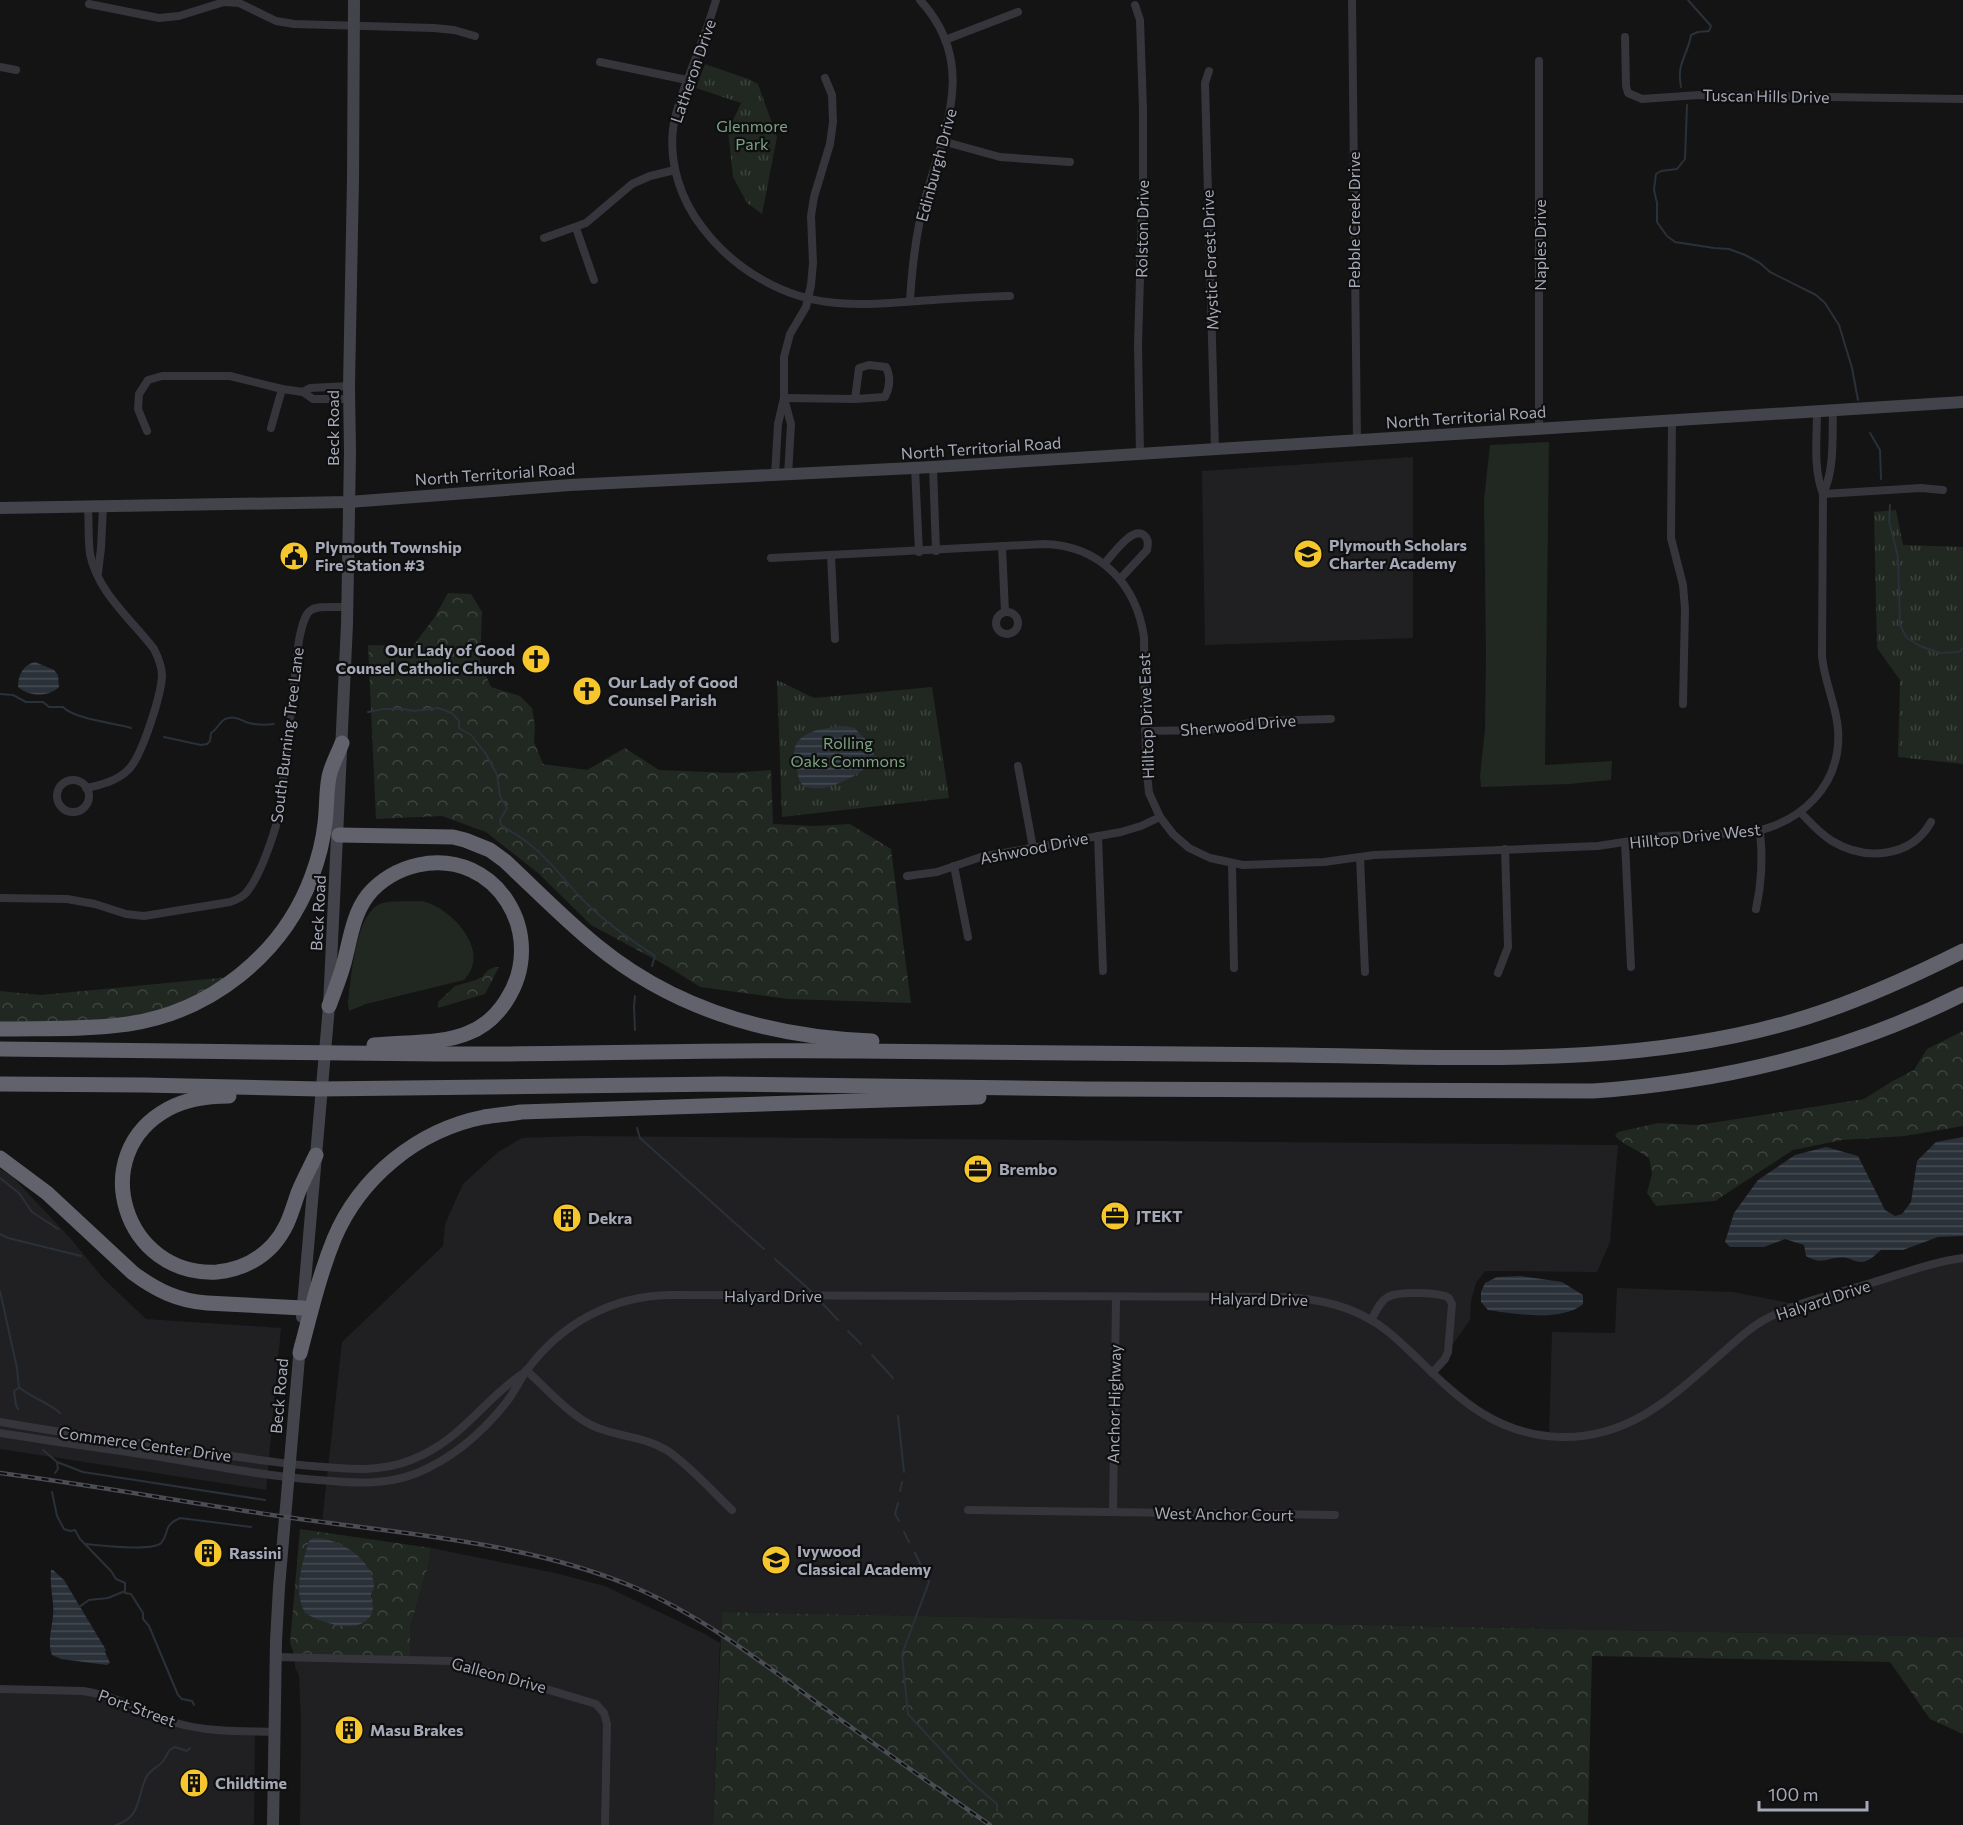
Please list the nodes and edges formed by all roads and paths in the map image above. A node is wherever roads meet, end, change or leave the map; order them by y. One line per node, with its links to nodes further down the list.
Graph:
1 (354, 0): 8 (main road, Beck Road)
2 (716, 0): 18 (street, Latheron Drive)
3 (920, 0): 11 (street, Edinburgh Drive)
4 (1352, 0): 42 (street, Pebble Creek Drive)
5 (88, 4): 8 (street)
6 (1135, 4): 44 (street, Rolston Drive)
7 (1018, 12): 11 (street)
8 (354, 26): 9 (street); 29 (main road, Beck Road)
9 (475, 36)
10 (1625, 37): 19 (street, Tuscan Hills Drive)
11 (945, 40): 20 (street, Edinburgh Drive)
12 (1539, 61): 40 (street, Naples Drive)
13 (600, 62): 18 (street)
14 (0, 67): 15 (street)
15 (16, 70)
16 (1209, 71): 43 (street, Mystic Forest Drive)
17 (825, 78): 27 (street)
18 (687, 80): 22 (street, Latheron Drive)
19 (1963, 99)
20 (942, 141): 21 (street); 28 (street, Edinburgh Drive)
21 (1070, 162)
22 (675, 170): 23 (street); 27 (street, Latheron Drive)
23 (576, 228): 24 (street); 25 (street)
24 (544, 237)
25 (594, 280)
26 (1010, 296): 28 (street, Latheron Drive)
27 (808, 299): 28 (street, Latheron Drive); 32 (street)
28 (910, 301)
29 (349, 386): 31 (street); 33 (main road, Beck Road)
30 (282, 389): 31 (street); 39 (street); 41 (street)
31 (303, 392): 33 (street)
32 (784, 398): 34 (street); 47 (street); 48 (street)
33 (349, 399): 51 (main road, Beck Road)
34 (855, 399): 34 (street)
35 (1963, 402): 36 (main road, North Territorial Road)
36 (1833, 410): 37 (main road, North Territorial Road); 50 (street, Hilltop Drive West)
37 (1817, 411): 38 (main road, North Territorial Road); 50 (street, Hilltop Drive West)
38 (1672, 420): 40 (main road, North Territorial Road); 66 (street)
39 (271, 428)
40 (1539, 429): 42 (main road, North Territorial Road)
41 (147, 431)
42 (1357, 441): 43 (main road, North Territorial Road)
43 (1215, 449): 44 (main road, North Territorial Road)
44 (1140, 454): 45 (main road, North Territorial Road)
45 (933, 467): 46 (main road, North Territorial Road); 56 (street)
46 (915, 468): 47 (main road, North Territorial Road); 57 (street)
47 (789, 475): 48 (main road, North Territorial Road)
48 (775, 476): 51 (main road, North Territorial Road)
49 (1943, 490): 50 (street)
50 (1823, 494): 72 (street, Hilltop Drive West)
51 (349, 502): 52 (main road, North Territorial Road); 63 (main road, Beck Road)
52 (103, 507): 54 (main road, North Territorial Road); 61 (street)
53 (0, 508): 54 (main road, North Territorial Road)
54 (88, 508): 61 (street)
55 (1002, 546): 56 (street, Hilltop Drive East); 60 (street, Hilltop Drive East); 64 (street)
56 (936, 551): 57 (street, Hilltop Drive East)
57 (919, 552): 58 (street, Hilltop Drive East)
58 (831, 555): 59 (street, Hilltop Drive East); 65 (street)
59 (771, 558)
60 (1104, 564): 62 (street, Hilltop Drive East); 62 (street)
61 (97, 577): 71 (street)
62 (1120, 579): 68 (street, Hilltop Drive East)
63 (347, 607): 69 (main road, Beck Road); 86 (street, South Burning Tree Lane)
64 (1005, 612)
65 (835, 639)
66 (1683, 704)
67 (1331, 719): 68 (street, Sherwood Drive)
68 (1145, 730): 73 (street, Hilltop Drive East)
69 (342, 743): 76 (main road, Beck Road); 97 (highway)
70 (1018, 766): 79 (street)
71 (86, 788)
72 (1800, 812): 74 (street); 75 (street, Hilltop Drive West)
73 (1160, 817): 77 (street, Ashwood Drive); 83 (street, Hilltop Drive East)
74 (1931, 822)
75 (1760, 831): 78 (street, Hilltop Drive West); 87 (street)
76 (339, 834): 96 (main road, Beck Road); 100 (highway)
77 (1098, 836): 79 (street, Ashwood Drive); 92 (street)
78 (1625, 842): 80 (street, Hilltop Drive West); 91 (street)
79 (1033, 848): 84 (street, Ashwood Drive)
80 (1505, 849): 81 (street, Hilltop Drive West); 94 (street)
81 (1397, 854): 82 (street, Hilltop Drive East)
82 (1360, 858): 83 (street, Hilltop Drive East); 93 (street)
83 (1232, 863): 90 (street)
84 (954, 866): 85 (street, Ashwood Drive); 88 (street)
85 (907, 876)
86 (0, 898)
87 (1756, 909)
88 (968, 937)
89 (1963, 951): 100 (highway)
90 (1234, 968)
91 (1631, 968)
92 (1103, 971)
93 (1365, 972)
94 (1498, 973)
95 (1963, 994): 103 (highway)
96 (329, 1006): 99 (highway); 104 (main road, Beck Road)
97 (0, 1029)
98 (0, 1049): 99 (highway)
99 (302, 1052): 100 (highway)
100 (1049, 1054)
101 (0, 1084): 102 (highway)
102 (319, 1089): 103 (highway); 104 (highway)
103 (1087, 1089): 110 (highway)
104 (316, 1155): 108 (main road, Beck Road)
105 (0, 1158): 108 (highway)
106 (1963, 1258): 112 (street, Halyard Drive)
107 (1116, 1297): 109 (street, Halyard Drive); 111 (street, Halyard Drive); 123 (street, Anchor Highway)
108 (303, 1308): 110 (main road, Beck Road)
109 (1371, 1320): 112 (street, Halyard Drive); 112 (street)
110 (300, 1353): 117 (main road, Beck Road)
111 (526, 1370): 118 (street, Halyard Drive); 120 (street, Halyard Drive); 121 (street)
112 (1432, 1372)
113 (0, 1422): 114 (street, Commerce Center Drive)
114 (54, 1431): 116 (street); 117 (street, Commerce Center Drive)
115 (0, 1433): 116 (street, Commerce Center Drive)
116 (52, 1442): 119 (street, Commerce Center Drive)
117 (289, 1464): 118 (street, Halyard Drive); 119 (main road, Beck Road)
118 (350, 1469): 120 (street)
119 (288, 1478): 120 (street, Halyard Drive); 125 (main road, Beck Road)
120 (349, 1483)
121 (732, 1510)
122 (968, 1510): 123 (street, West Anchor Court)
123 (1113, 1512): 124 (street, West Anchor Court)
124 (1335, 1515)
125 (276, 1657): 127 (main road, Beck Road); 129 (street, Galleon Drive)
126 (0, 1689): 127 (street, Port Street)
127 (274, 1732): 128 (main road, Beck Road)
128 (273, 1825)
129 (605, 1825)

